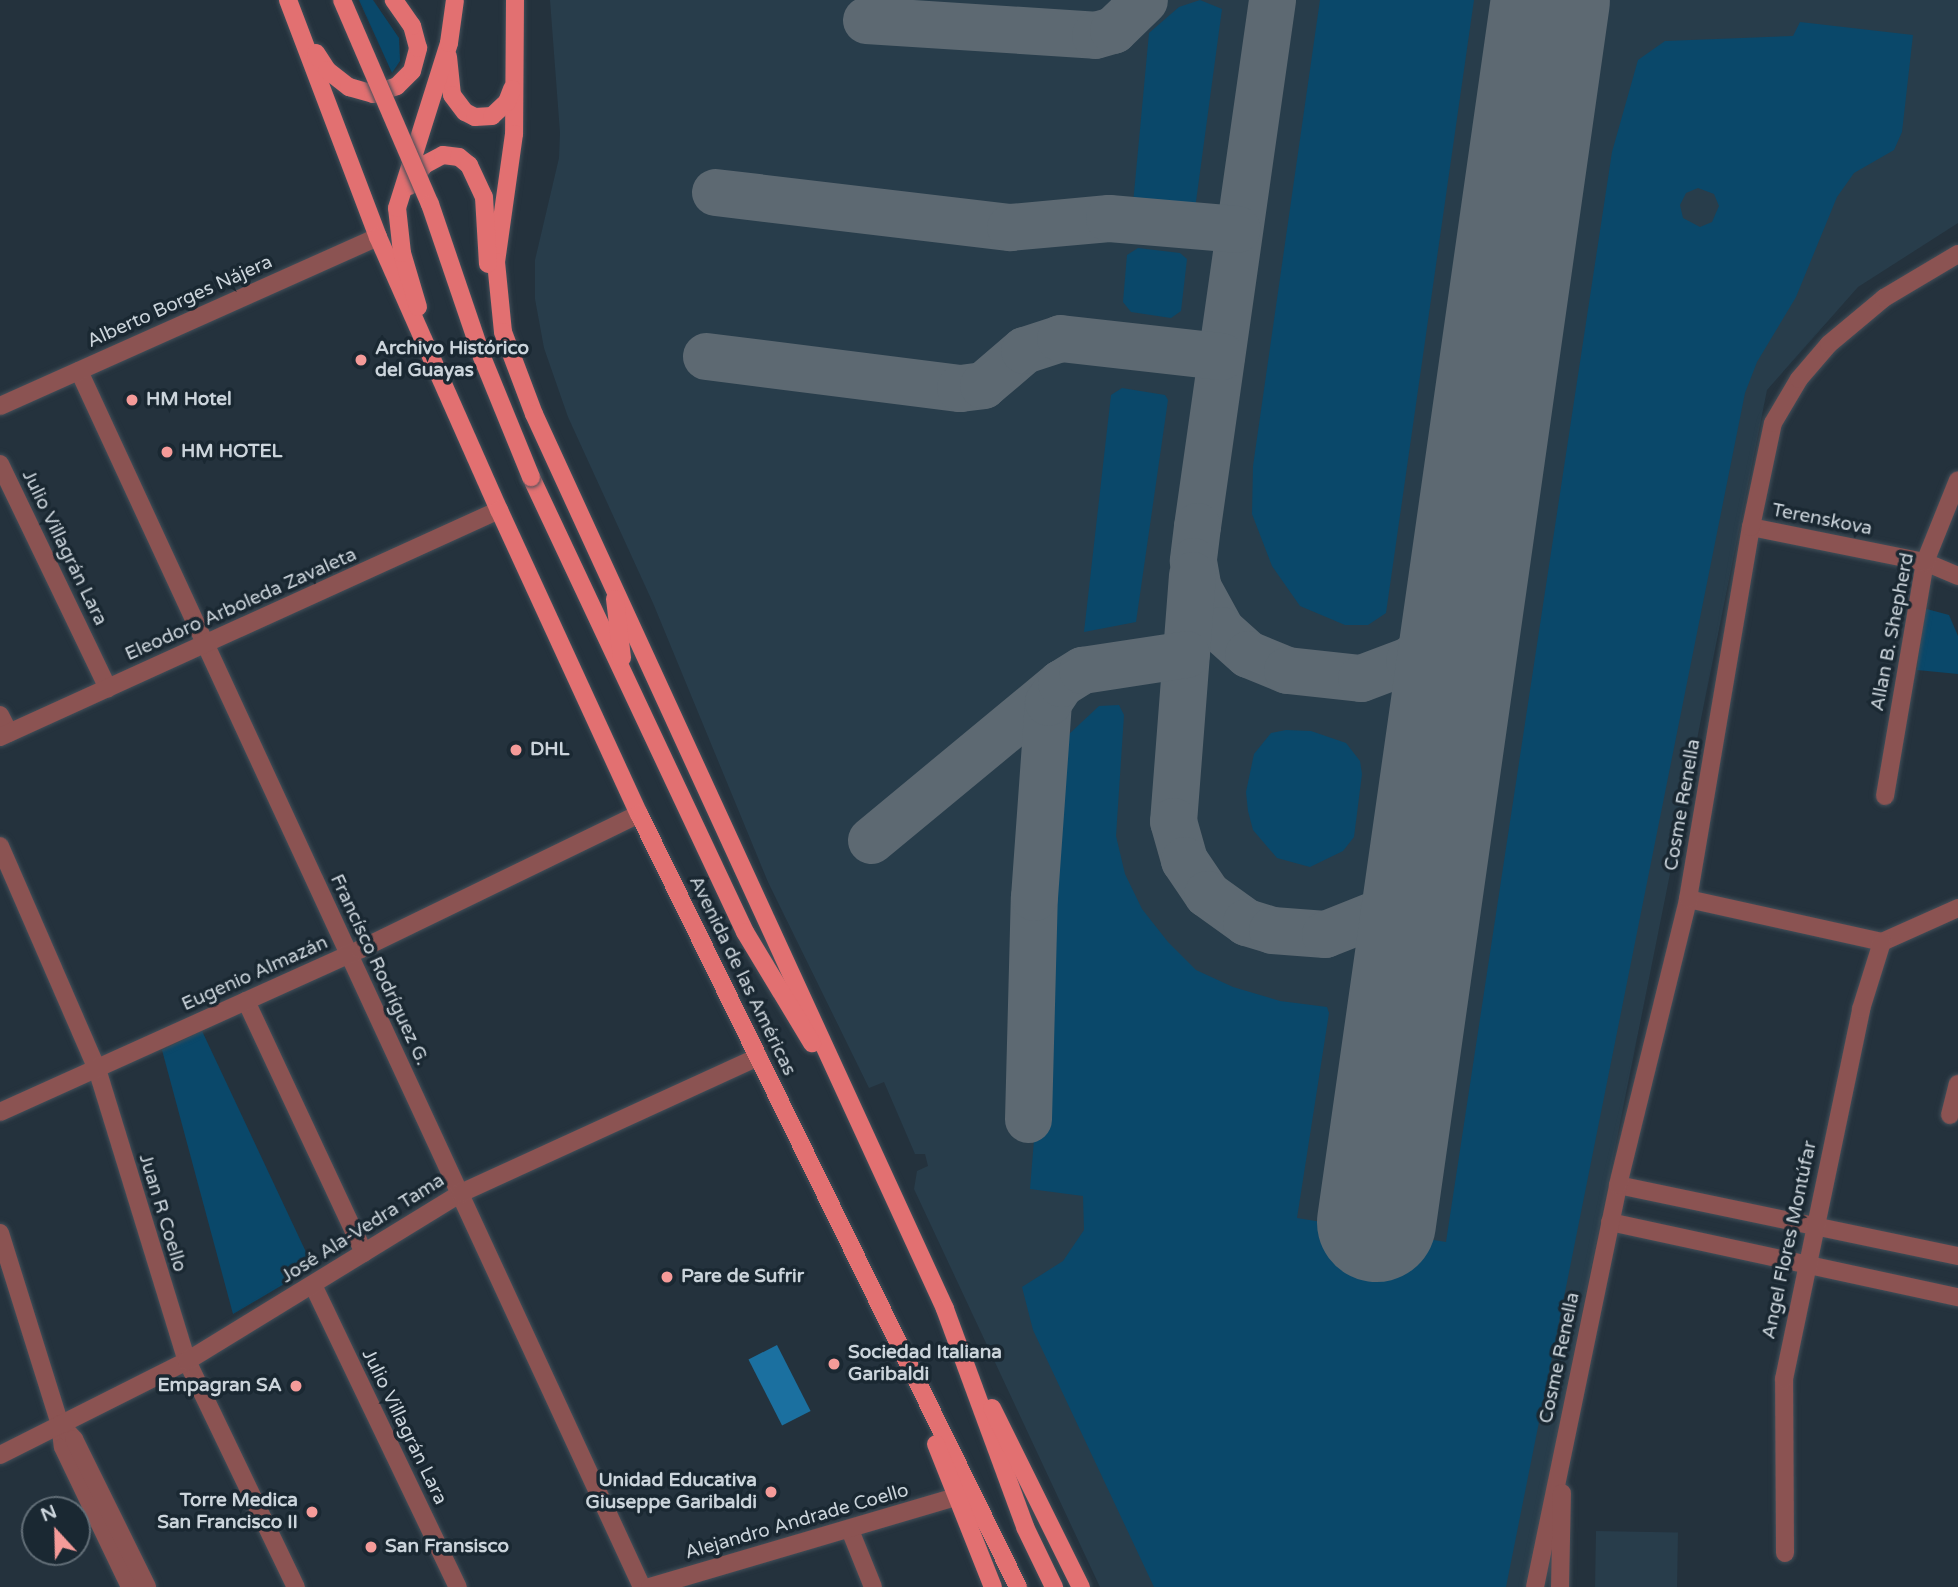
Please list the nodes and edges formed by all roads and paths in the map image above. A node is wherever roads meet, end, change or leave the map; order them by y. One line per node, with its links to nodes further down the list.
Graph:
1 (288, 0): 6 (main road)
2 (342, 0): 24 (main road, Avenida de las Américas, bridge)
3 (394, 0): 6 (main road)
4 (455, 0): 7 (main road, Avenida de las Américas)
5 (515, 0): 8 (main road, Avenida de las Américas)
6 (301, 29): 10 (main road, Avenida de las Américas)
7 (449, 43): 8 (main road); 9 (main road, Avenida de las Américas)
8 (514, 82): 12 (main road, Avenida de las Américas)
9 (398, 233): 12 (main road); 14 (main road, Avenida de las Américas)
10 (378, 237): 13 (street, Alberto Borges Nájera); 14 (main road, Avenida de las Américas)
11 (1958, 254): 19 (street, Cosme Renella)
12 (503, 332): 22 (main road, Avenida de las Américas)
13 (79, 371): 15 (street, Alberto Borges Nájera); 23 (street, Francísco Rodríguez G.)
14 (439, 378): 18 (main road, Avenida de las Américas)
15 (0, 406)
16 (0, 464): 25 (street, Julio Villagrán Lara)
17 (1958, 480): 20 (street, Allan B. Shepherd)
18 (499, 510): 23 (street, Eleodoro Arboleda Zavaleta); 29 (main road, Avenida de las Américas)
19 (1751, 527): 20 (street, Terenskova); 31 (street, Cosme Renella)
20 (1925, 562): 21 (street, Terenskova); 28 (street, Allan B. Shepherd)
21 (1958, 576)
22 (613, 584): 24 (main road); 40 (main road, Avenida de las Américas)
23 (205, 644): 25 (street, Eleodoro Arboleda Zavaleta); 34 (street, Francísco Rodríguez G.)
24 (624, 676): 40 (main road, Avenida de las Américas)
25 (108, 688): 27 (street, Eleodoro Arboleda Zavaleta)
26 (0, 715): 27 (street)
27 (4, 735)
28 (1885, 796)
29 (639, 814): 34 (street, Eugenio Almazán); 36 (main road, Avenida de las Américas)
30 (0, 846): 37 (street, Juan R Coello)
31 (1688, 899): 33 (street); 42 (street, Cosme Renella)
32 (1958, 908): 33 (street)
33 (1882, 942): 45 (street, Angel Flores Montúfar)
34 (348, 954): 35 (street, Eugenio Almazán); 43 (street, Francísco Rodríguez G.)
35 (246, 1001): 37 (street, Eugenio Almazán); 47 (street)
36 (758, 1057): 43 (street, José Ala-Vedra Tama); 54 (main road, Avenida de las Américas)
37 (97, 1069): 39 (street, Eugenio Almazán); 53 (street, Juan R Coello)
38 (1958, 1084): 41 (street)
39 (0, 1112)
40 (854, 1112): 52 (main road, Avenida de las Américas)
41 (1950, 1115)
42 (1618, 1185): 44 (street, Cosme Renella); 45 (street)
43 (461, 1193): 47 (street, José Ala-Vedra Tama); 65 (street, Francísco Rodríguez G.)
44 (1609, 1222): 49 (street); 56 (street, Cosme Renella)
45 (1813, 1226): 48 (street); 49 (street, Angel Flores Montúfar)
46 (0, 1233): 55 (street)
47 (363, 1253): 50 (street, José Ala-Vedra Tama)
48 (1958, 1256)
49 (1805, 1264): 51 (street); 60 (street, Angel Flores Montúfar)
50 (313, 1285): 53 (street, José Ala-Vedra Tama); 64 (street, Julio Villagrán Lara)
51 (1958, 1297)
52 (959, 1342): 70 (main road, Avenida de las Américas); 71 (main road)
53 (187, 1361): 55 (street, José Ala-Vedra Tama); 63 (street, Juan R Coello)
54 (907, 1367): 58 (main road); 69 (main road, Avenida de las Américas)
55 (60, 1423): 57 (street, José Ala-Vedra Tama); 61 (street); 62 (street)
56 (1564, 1441): 72 (street, Cosme Renella); 73 (street, Cosme Renella)
57 (0, 1455)
58 (956, 1497): 59 (street, Alejandro Andrade Coello); 68 (main road)
59 (850, 1530): 66 (street, Alejandro Andrade Coello); 67 (street)
60 (1785, 1553)
61 (122, 1585)
62 (147, 1587)
63 (296, 1587)
64 (458, 1587)
65 (642, 1587)
66 (650, 1587)
67 (873, 1587)
68 (993, 1587)
69 (1018, 1587)
70 (1054, 1587)
71 (1081, 1587)
72 (1535, 1587)
73 (1560, 1587)

